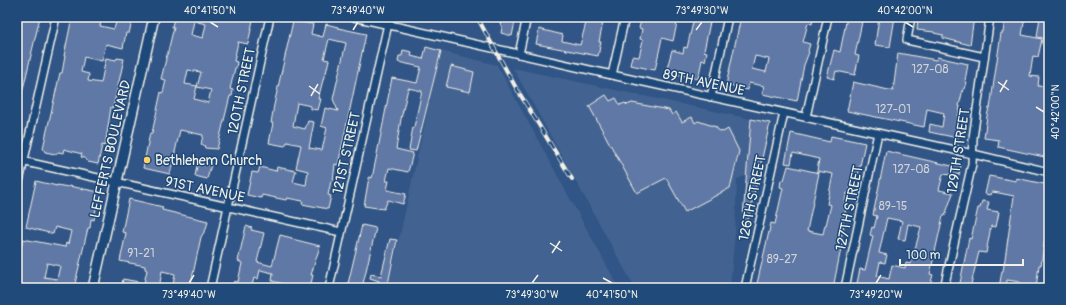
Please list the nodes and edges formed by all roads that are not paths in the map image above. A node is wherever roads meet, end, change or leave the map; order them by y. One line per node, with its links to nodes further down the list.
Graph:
1 (56, 17): 20 (street)
2 (154, 17): 22 (street, LEFFERTS BOULEVARD)
3 (270, 17): 24 (street, 120TH STREET)
4 (354, 17): 11 (street, 89TH AVENUE)
5 (527, 17): 12 (street)
6 (625, 17): 14 (street)
7 (728, 17): 15 (street)
8 (828, 17): 17 (street)
9 (911, 17): 13 (street)
10 (990, 17): 13 (street, 129TH STREET)
11 (388, 24): 12 (street, 89TH AVENUE); 25 (street, 121ST STREET)
12 (519, 54): 14 (street, 89TH AVENUE)
13 (984, 57): 19 (street, 129TH STREET)
14 (612, 75): 15 (street, 89TH AVENUE)
15 (711, 97): 16 (street, 89TH AVENUE)
16 (784, 113): 17 (street, 89TH AVENUE); 29 (street, 126TH STREET)
17 (806, 117): 18 (street, 89TH AVENUE)
18 (878, 133): 19 (street, 89TH AVENUE); 30 (street, 127TH STREET)
19 (973, 154): 21 (street, 89TH AVENUE); 31 (street, 129TH STREET)
20 (20, 161): 22 (street, 91ST AVENUE); 23 (street)
21 (1049, 172)
22 (117, 183): 24 (street, 91ST AVENUE); 26 (street, LEFFERTS BOULEVARD)
23 (17, 191)
24 (228, 208): 25 (street, 91ST AVENUE); 27 (street, 120TH STREET)
25 (341, 232): 28 (street, 121ST STREET)
26 (93, 288)
27 (210, 288)
28 (329, 288)
29 (745, 288)
30 (845, 288)
31 (944, 288)

